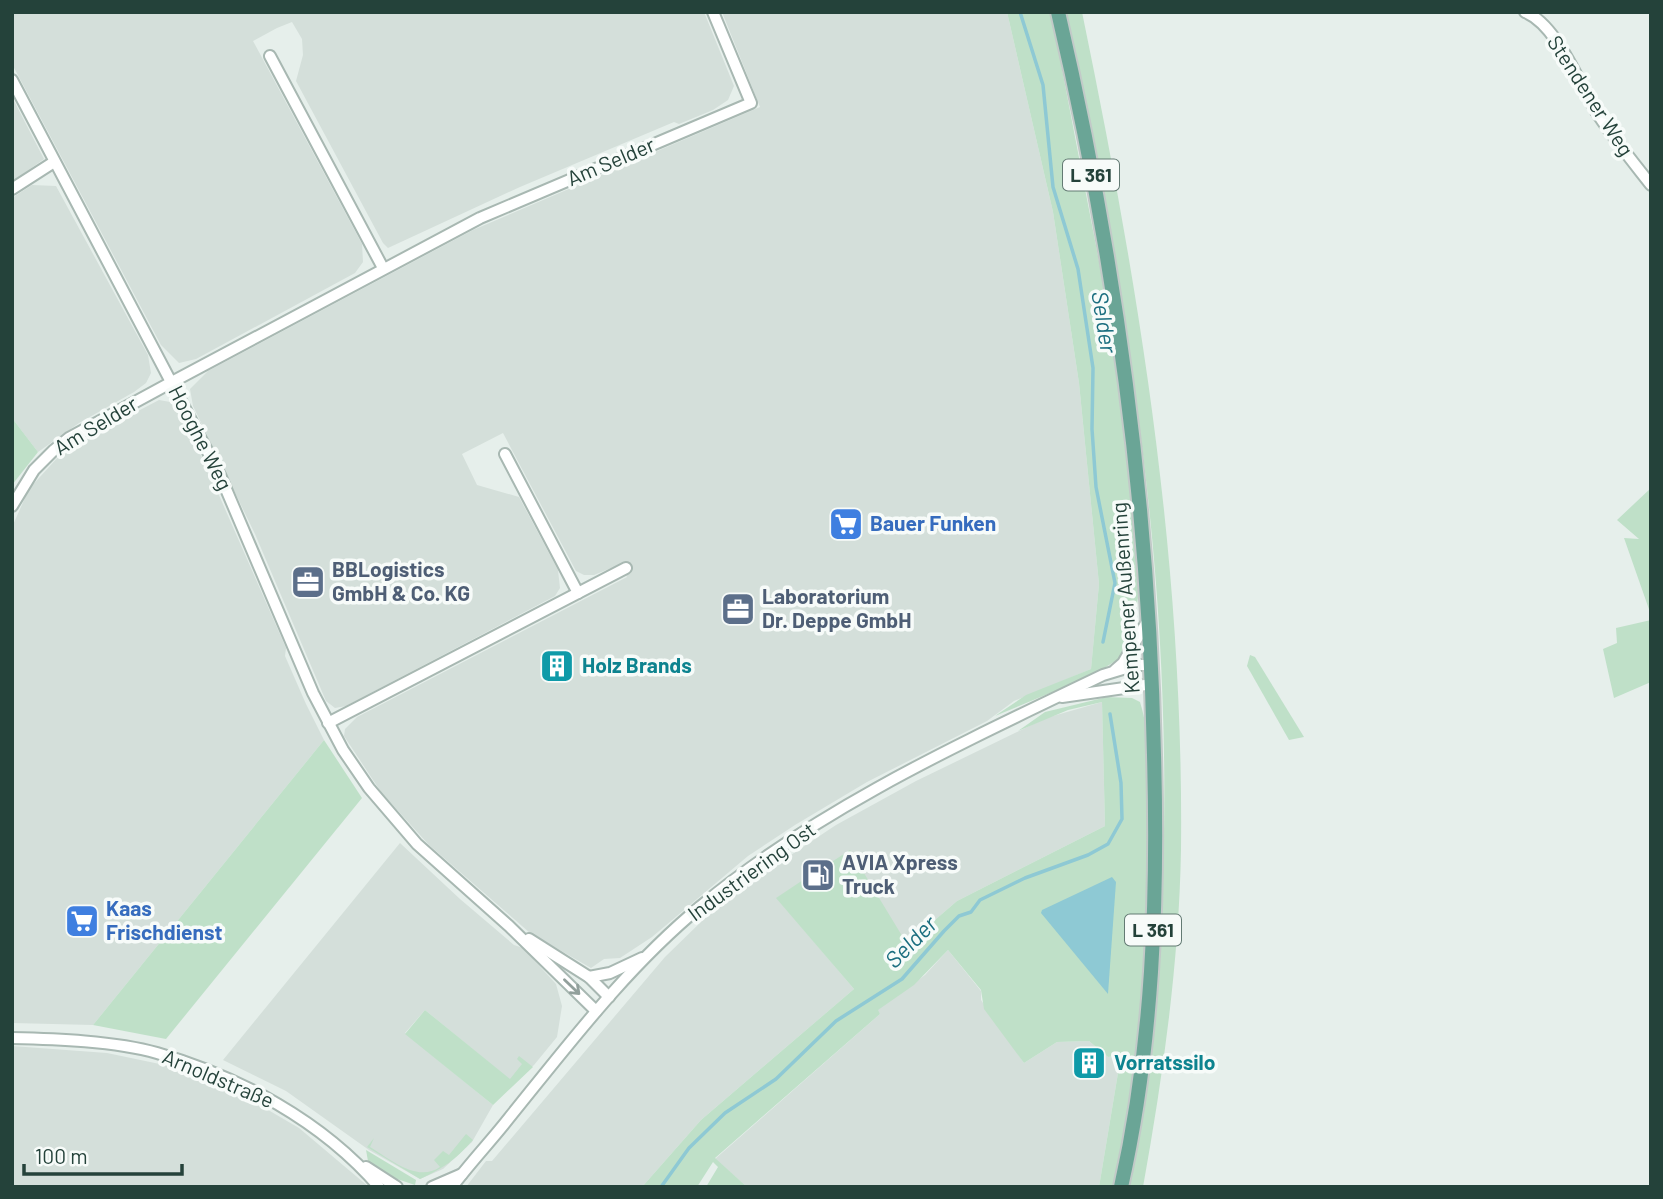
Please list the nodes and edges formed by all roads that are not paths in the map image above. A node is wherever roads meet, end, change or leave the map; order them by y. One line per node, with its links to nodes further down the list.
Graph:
1 (713, 12): 9 (street, Am Selder)
2 (1058, 12): 15 (main road, Kempener Außenring / L 361)
3 (1525, 12): 7 (street, Stendener Weg)
4 (270, 56): 9 (street)
5 (12, 80): 6 (street, Hooghe Weg)
6 (54, 162): 8 (street); 10 (street, Hooghe Weg)
7 (1651, 185)
8 (12, 189)
9 (383, 268): 10 (street, Am Selder)
10 (172, 382): 12 (street, Am Selder); 20 (street, Hooghe Weg)
11 (505, 454): 14 (street)
12 (12, 506)
13 (626, 568): 14 (street)
14 (578, 593): 20 (street)
15 (1150, 617): 16 (main road, Kempener Außenring / L 361); 17 (street)
16 (1152, 665): 17 (street, Industriering Ost); 18 (main road, Kempener Außenring / L 361)
17 (1115, 670): 19 (street, Industriering Ost)
18 (1152, 684): 19 (street, Industriering Ost); 33 (main road, Kempener Außenring / L 361)
19 (1058, 698): 22 (street, Industriering Ost)
20 (328, 723): 21 (street, Hooghe Weg)
21 (509, 926): 23 (street, Hooghe Weg); 25 (street, Hooghe Weg, one-way to 25)
22 (650, 954): 23 (street); 24 (street, Industriering Ost)
23 (589, 977): 24 (street, Hooghe Weg)
24 (609, 997): 25 (street, Industriering Ost)
25 (596, 1012): 28 (street, Industriering Ost)
26 (12, 1038): 27 (street, Arnoldstraße)
27 (363, 1166): 29 (street, Arnoldstraße); 30 (street, Arnoldstraße)
28 (462, 1174): 31 (street); 32 (street, Industriering Ost)
29 (379, 1187)
30 (397, 1187)
31 (432, 1187)
32 (452, 1187)
33 (1121, 1187)

